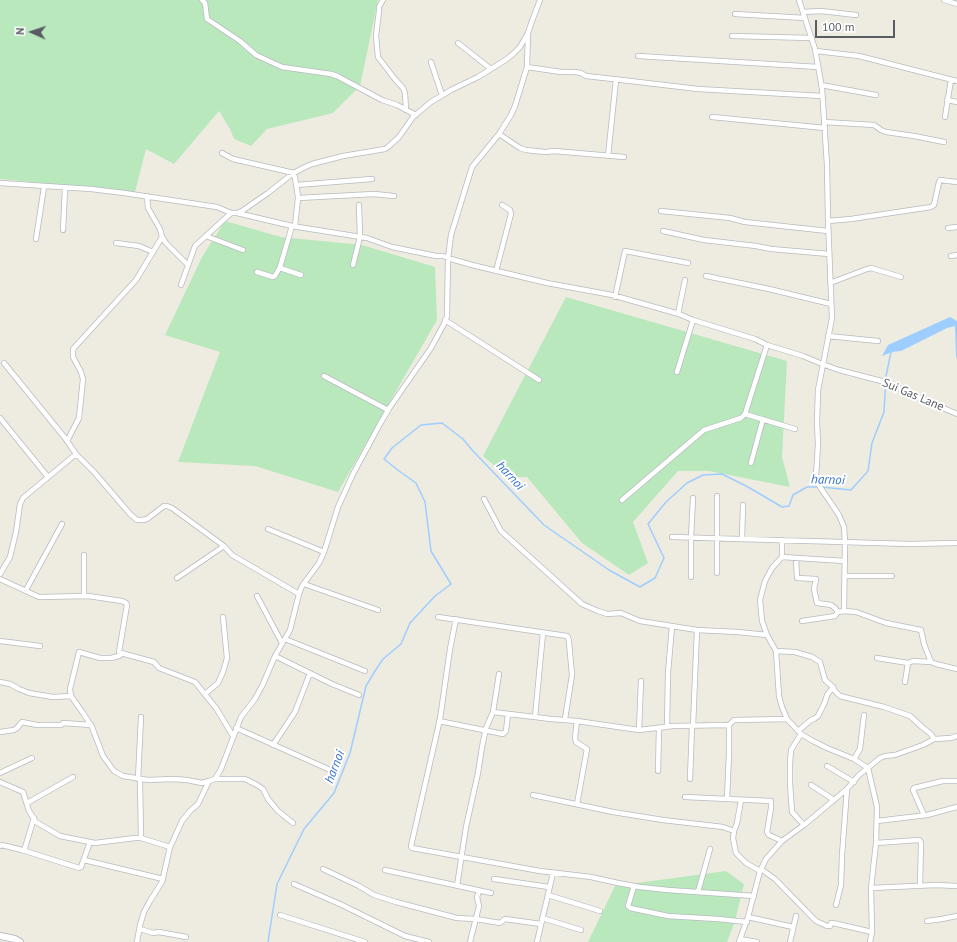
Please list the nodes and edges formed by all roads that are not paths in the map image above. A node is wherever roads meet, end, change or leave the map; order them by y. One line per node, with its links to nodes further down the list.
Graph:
1 (202, 0): 30 (street)
2 (383, 0): 30 (street)
3 (540, 0): 11 (street)
4 (799, 0): 7 (street)
5 (944, 0): 6 (street)
6 (957, 4)
7 (803, 12): 9 (street); 10 (street)
8 (735, 14): 10 (street)
9 (856, 15)
10 (805, 18): 13 (street)
11 (528, 33): 18 (street); 20 (street)
12 (732, 36): 13 (street)
13 (812, 38): 15 (street)
14 (458, 43): 20 (street)
15 (816, 51): 19 (street); 22 (street)
16 (638, 56): 19 (street)
17 (431, 62): 25 (street)
18 (527, 67): 21 (street); 36 (street)
19 (818, 67): 24 (street)
20 (490, 69): 25 (street)
21 (616, 80): 27 (street); 39 (street)
22 (952, 80): 23 (street); 28 (street)
23 (957, 81)
24 (821, 84): 26 (street); 27 (street)
25 (442, 95): 31 (street)
26 (876, 95)
27 (822, 96): 34 (street)
28 (947, 100): 29 (street); 32 (street)
29 (957, 102)
30 (406, 110): 31 (street)
31 (416, 115): 41 (street)
32 (945, 116)
33 (712, 117): 35 (street)
34 (824, 122): 35 (street); 37 (street)
35 (824, 128): 56 (street)
36 (499, 134): 39 (street); 73 (street)
37 (944, 142)
38 (222, 153): 41 (street)
39 (608, 156): 40 (street)
40 (624, 157)
41 (294, 173): 45 (street); 55 (street)
42 (372, 179): 45 (street)
43 (957, 182): 56 (street)
44 (0, 183): 46 (street, Sui Gas Lane)
45 (296, 185): 50 (street)
46 (44, 187): 47 (street, Sui Gas Lane); 66 (street)
47 (65, 188): 48 (street, Sui Gas Lane); 60 (street)
48 (147, 196): 54 (street, Sui Gas Lane); 63 (street)
49 (394, 196): 50 (street)
50 (298, 198): 57 (street)
51 (359, 205): 65 (street)
52 (502, 205): 78 (street)
53 (661, 211): 62 (street)
54 (231, 213): 55 (street, Sui Gas Lane); 64 (street)
55 (237, 213): 57 (street, Sui Gas Lane)
56 (828, 221): 62 (street)
57 (293, 226): 65 (street, Sui Gas Lane); 77 (street)
58 (957, 227): 59 (street)
59 (948, 228)
60 (63, 230)
61 (663, 231): 70 (street)
62 (828, 231): 70 (street)
63 (162, 236): 69 (street); 75 (street)
64 (206, 236): 68 (street); 75 (street)
65 (360, 237): 73 (street, Sui Gas Lane); 76 (street)
66 (36, 239)
67 (116, 243): 69 (street)
68 (243, 250)
69 (153, 252): 105 (street)
70 (829, 254): 84 (street)
71 (957, 255): 72 (street)
72 (951, 256)
73 (448, 258): 78 (street, Sui Gas Lane); 89 (street)
74 (688, 263): 86 (street)
75 (188, 265): 85 (street)
76 (353, 265)
77 (280, 268): 79 (street); 80 (street)
78 (496, 271): 86 (street, Sui Gas Lane)
79 (257, 272)
80 (300, 276)
81 (706, 276): 87 (street)
82 (901, 277): 84 (street)
83 (685, 280): 88 (street)
84 (830, 283): 87 (street)
85 (181, 285)
86 (615, 296): 88 (street, Sui Gas Lane)
87 (831, 304): 91 (street)
88 (678, 314): 90 (street, Sui Gas Lane)
89 (445, 320): 98 (street); 99 (street)
90 (693, 320): 93 (street, Sui Gas Lane); 96 (street)
91 (828, 336): 92 (street); 95 (street)
92 (878, 341)
93 (768, 345): 95 (street, Sui Gas Lane); 100 (street)
94 (4, 363): 105 (street)
95 (822, 364): 101 (street, Sui Gas Lane); 121 (street)
96 (677, 372)
97 (324, 376): 99 (street)
98 (539, 380)
99 (388, 410): 124 (street)
100 (745, 414): 103 (street); 112 (street)
101 (957, 414)
102 (0, 418): 108 (street)
103 (763, 419): 104 (street); 107 (street)
104 (795, 429)
105 (67, 441): 106 (street)
106 (76, 454): 108 (street); 123 (street)
107 (751, 463)
108 (48, 477): 129 (street)
109 (717, 496): 118 (street)
110 (693, 498): 117 (street)
111 (484, 499): 148 (street)
112 (622, 500)
113 (743, 505): 119 (street)
114 (62, 524): 137 (street)
115 (268, 529): 124 (street)
116 (672, 537): 117 (street)
117 (691, 538): 118 (street); 133 (street)
118 (717, 538): 119 (street); 130 (street)
119 (742, 539): 120 (street)
120 (782, 540): 121 (street); 126 (street)
121 (845, 542): 122 (street); 128 (street)
122 (957, 543)
123 (224, 546): 134 (street); 138 (street)
124 (324, 552): 136 (street)
125 (84, 555): 139 (street)
126 (782, 557): 127 (street); 151 (street)
127 (796, 558): 128 (street); 143 (street)
128 (845, 561): 131 (street)
129 (0, 574)
130 (717, 574)
131 (844, 576): 132 (street); 142 (street)
132 (892, 576)
133 (691, 577)
134 (177, 578)
135 (0, 579): 137 (street)
136 (304, 584): 138 (street); 141 (street)
137 (26, 590): 139 (street)
138 (298, 594): 153 (street)
139 (84, 596): 156 (street)
140 (257, 596): 153 (street)
141 (378, 610)
142 (844, 611): 143 (street); 159 (street)
143 (838, 612): 147 (street)
144 (438, 616): 146 (street)
145 (223, 618): 169 (street)
146 (456, 619): 150 (street); 179 (street)
147 (802, 621)
148 (672, 626): 149 (street); 184 (street)
149 (697, 630): 151 (street); 183 (street)
150 (543, 633): 176 (street); 177 (street)
151 (767, 635): 155 (street)
152 (0, 641): 154 (street)
153 (283, 641): 157 (street); 162 (street)
154 (40, 646)
155 (776, 651): 168 (street); 178 (street)
156 (122, 654): 169 (street); 171 (street)
157 (275, 656): 163 (street); 185 (street)
158 (877, 658): 160 (street)
159 (931, 662): 160 (street); 161 (street)
160 (908, 663): 167 (street)
161 (957, 668)
162 (366, 671)
163 (310, 673): 170 (street); 194 (street)
164 (499, 674): 172 (street)
165 (641, 680): 187 (street)
166 (0, 682): 171 (street)
167 (905, 682)
168 (833, 687): 190 (street); 193 (street)
169 (205, 694): 191 (street)
170 (359, 695)
171 (71, 696): 182 (street)
172 (494, 712): 173 (street); 188 (street)
173 (508, 714): 176 (street); 188 (street)
174 (864, 715): 196 (street)
175 (141, 717): 203 (street)
176 (535, 717): 177 (street)
177 (565, 719): 180 (street)
178 (788, 719): 181 (street); 190 (street)
179 (439, 721): 188 (street); 234 (street)
180 (577, 721): 187 (street); 218 (street)
181 (728, 725): 183 (street); 214 (street)
182 (91, 726): 189 (street); 203 (street)
183 (692, 726): 184 (street); 205 (street)
184 (667, 727): 186 (street)
185 (236, 728): 191 (street); 194 (street)
186 (660, 728): 187 (street); 200 (street)
187 (639, 730)
188 (486, 731): 234 (street)
189 (0, 732)
190 (800, 732): 196 (street); 224 (street)
191 (233, 736): 204 (street)
192 (957, 736): 193 (street)
193 (934, 739): 198 (street)
194 (273, 745): 199 (street)
195 (32, 758): 201 (street)
196 (854, 759): 198 (street)
197 (827, 766): 208 (street)
198 (868, 768): 208 (street); 222 (street)
199 (328, 769)
200 (658, 771)
201 (0, 773)
202 (73, 777): 217 (street)
203 (139, 779): 206 (street); 226 (street)
204 (214, 779): 206 (street); 223 (street)
205 (690, 779)
206 (209, 781): 231 (street)
207 (0, 782): 217 (street)
208 (854, 782): 211 (street)
209 (957, 782): 220 (street)
210 (811, 785): 216 (street)
211 (847, 789): 216 (street); 254 (street)
212 (533, 795): 218 (street)
213 (685, 797): 214 (street)
214 (727, 798): 215 (street)
215 (741, 800): 225 (street); 227 (street)
216 (834, 800): 224 (street)
217 (27, 803): 221 (street)
218 (577, 804): 225 (street)
219 (957, 807): 220 (street)
220 (924, 815): 222 (street)
221 (34, 818): 228 (street); 233 (street)
222 (877, 821): 229 (street)
223 (293, 823)
224 (804, 825): 227 (street)
225 (734, 831): 238 (street)
226 (141, 838): 228 (street); 231 (street)
227 (782, 841): 238 (street)
228 (90, 842): 235 (street)
229 (876, 843): 245 (street); 248 (street)
230 (0, 846): 233 (street)
231 (170, 847): 240 (street)
232 (710, 849): 250 (street)
233 (24, 851): 235 (street)
234 (461, 857): 239 (street); 243 (street)
235 (84, 860): 240 (street)
236 (323, 869): 261 (street)
237 (385, 870): 243 (street)
238 (760, 870): 253 (street); 268 (street)
239 (552, 873): 244 (street); 247 (street)
240 (163, 879): 266 (street)
241 (494, 879): 247 (street)
242 (294, 884): 276 (street)
243 (457, 886): 249 (street)
244 (634, 886): 250 (street); 263 (street)
245 (920, 886): 246 (street); 248 (street)
246 (957, 886)
247 (550, 887): 252 (street)
248 (871, 888): 268 (street)
249 (479, 891): 251 (street); 261 (street)
250 (698, 892): 253 (street)
251 (491, 893)
252 (548, 895): 255 (street); 260 (street)
253 (754, 896): 259 (street)
254 (836, 905)
255 (600, 910)
256 (280, 914): 275 (street)
257 (796, 916): 265 (street)
258 (957, 916): 262 (street)
259 (748, 917): 263 (street); 265 (street)
260 (542, 918): 264 (street); 267 (street)
261 (476, 919): 264 (street); 277 (street)
262 (927, 921)
263 (747, 922): 271 (street)
264 (541, 924): 278 (street)
265 (793, 927): 280 (street)
266 (140, 929): 270 (street); 274 (street)
267 (581, 930)
268 (872, 932): 272 (street)
269 (0, 936): 273 (street)
270 (186, 936)
271 (740, 941): 279 (street)
272 (870, 941): 281 (street)
273 (20, 942)
274 (137, 942)
275 (365, 942)
276 (429, 942)
277 (470, 942)
278 (537, 942)
279 (757, 942)
280 (790, 942)
281 (877, 942)

